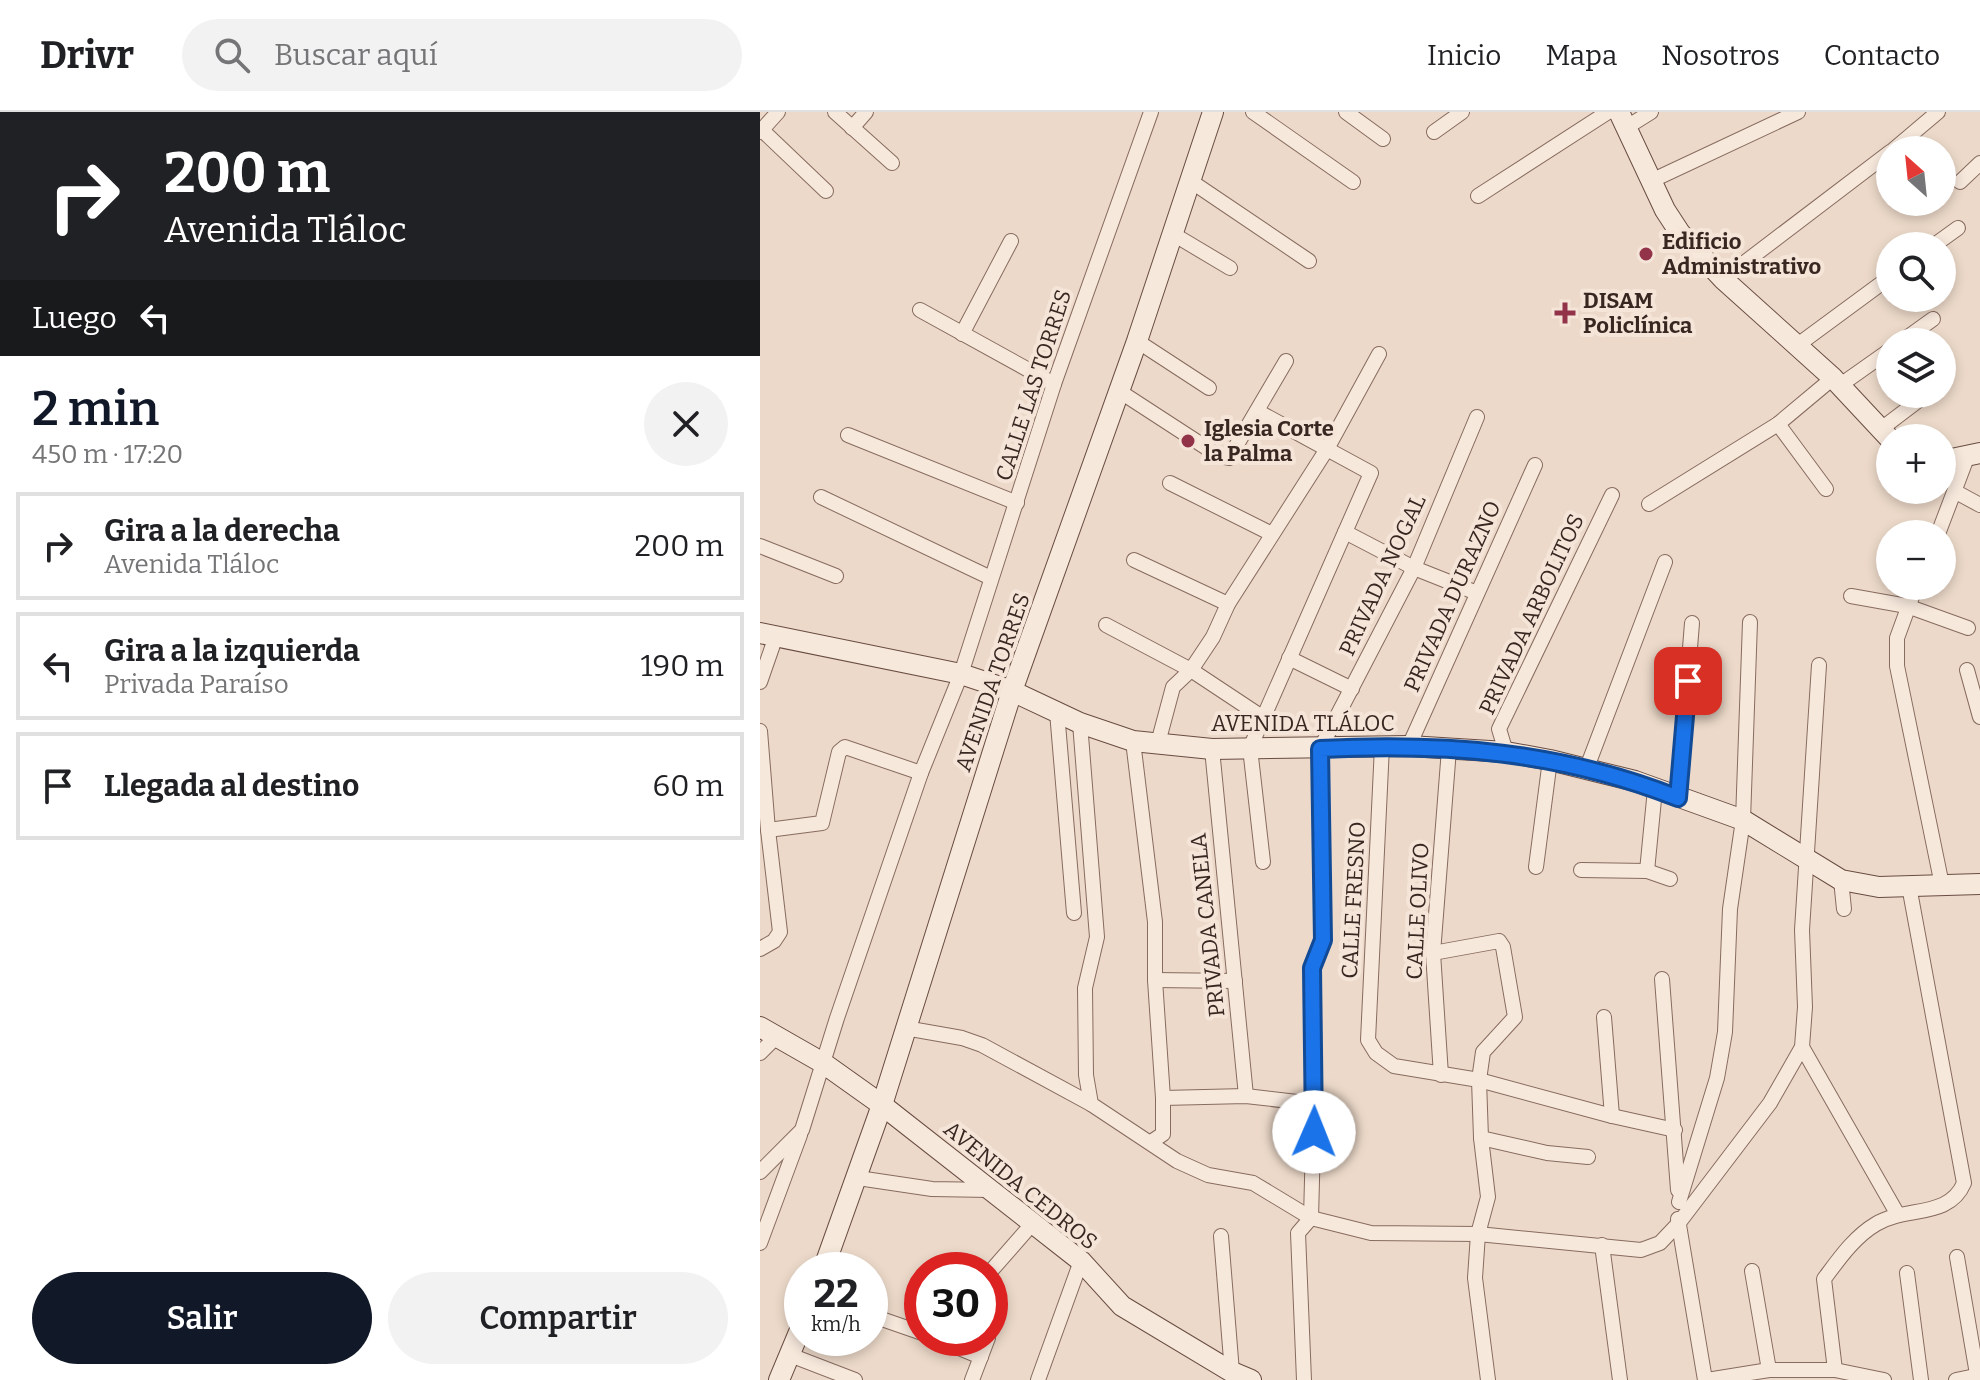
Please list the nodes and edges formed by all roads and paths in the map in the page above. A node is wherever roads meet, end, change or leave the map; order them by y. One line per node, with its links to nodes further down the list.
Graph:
1 (778, 112): 15 (street)
2 (835, 112): 14 (street)
3 (866, 112): 14 (street)
4 (1151, 112): 46 (street, CALLE LAS TORRES)
5 (1213, 112): 22 (main road, AVENIDA TORRES)
6 (1253, 112): 24 (street)
7 (1346, 112): 18 (street)
8 (1462, 112): 16 (street)
9 (1608, 112): 27 (street)
10 (1651, 112): 13 (street)
11 (1798, 112): 23 (street)
12 (1938, 112): 17 (street)
13 (1623, 119): 23 (main road)
14 (852, 128): 20 (street)
15 (761, 131): 26 (street)
16 (1434, 132)
17 (1909, 136)
18 (1383, 139)
19 (1876, 162): 34 (street)
20 (892, 163)
21 (1980, 163): 25 (street)
22 (1189, 180): 30 (main road, AVENIDA TORRES); 32 (street)
23 (1653, 180): 34 (main road)
24 (1353, 182)
25 (1960, 182)
26 (826, 191)
27 (1478, 196)
28 (1958, 228): 29 (street)
29 (1952, 232)
30 (1173, 234): 33 (street); 40 (main road, AVENIDA TORRES)
31 (1011, 241): 39 (street)
32 (1309, 261)
33 (1230, 268)
34 (1723, 279): 41 (main road)
35 (1876, 287): 41 (street)
36 (920, 310): 39 (street)
37 (1933, 319): 38 (street)
38 (1920, 328)
39 (962, 334): 46 (street)
40 (1137, 341): 47 (street); 48 (main road, AVENIDA TORRES)
41 (1795, 347): 45 (main road)
42 (1379, 354): 56 (street)
43 (1876, 358): 45 (street)
44 (1286, 361): 50 (street)
45 (1836, 382): 52 (street); 53 (main road)
46 (1054, 384): 64 (street, CALLE LAS TORRES)
47 (1209, 388)
48 (1119, 391): 50 (street); 92 (main road, AVENIDA TORRES)
49 (1913, 408): 54 (street)
50 (1257, 411): 56 (street)
51 (1477, 417): 72 (street, PRIVADA NOGAL)
52 (1778, 424): 60 (street); 65 (street)
53 (1876, 424)
54 (1896, 424)
55 (848, 435): 64 (street)
56 (1327, 449): 67 (street); 68 (street)
57 (1974, 454): 61 (street)
58 (1535, 465): 75 (street, PRIVADA DURAZNO)
59 (1170, 483): 68 (street)
60 (1826, 489)
61 (1956, 492): 66 (street)
62 (1612, 495): 107 (street, PRIVADA ARBOLITOS)
63 (821, 497): 74 (street)
64 (1017, 503): 74 (street, CALLE LAS TORRES)
65 (1649, 504)
66 (1980, 505)
67 (1345, 532): 72 (street); 85 (street)
68 (1272, 534): 78 (street)
69 (760, 546): 73 (street)
70 (1134, 560): 78 (street)
71 (1665, 562): 109 (street)
72 (1414, 568): 75 (street); 91 (street, PRIVADA NOGAL)
73 (836, 576)
74 (991, 578): 89 (street, CALLE LAS TORRES)
75 (1477, 593): 102 (street, PRIVADA DURAZNO)
76 (1851, 596): 79 (street)
77 (1910, 600): 79 (street)
78 (1228, 604): 87 (street)
79 (1907, 606): 83 (street); 123 (street)
80 (1750, 622): 113 (street)
81 (1692, 623): 112 (street)
82 (1106, 625): 87 (street)
83 (1968, 628)
84 (768, 635): 89 (main road, AVENIDA TLÁLOC); 90 (street)
85 (1289, 658): 91 (street); 95 (street)
86 (1819, 665): 115 (street)
87 (1191, 670): 95 (street); 100 (street)
88 (1967, 670): 93 (street)
89 (961, 674): 92 (main road, AVENIDA TLÁLOC); 110 (street, CALLE LAS TORRES)
90 (760, 682)
91 (1352, 689): 105 (street, PRIVADA NOGAL)
92 (1012, 691): 94 (main road, AVENIDA TLÁLOC); 133 (main road, AVENIDA TORRES)
93 (1977, 693): 96 (street)
94 (1057, 712): 97 (main road, AVENIDA TLÁLOC); 126 (street)
95 (1262, 717): 103 (street)
96 (1980, 717)
97 (1080, 723): 99 (main road, AVENIDA TLÁLOC); 142 (street)
98 (760, 731): 114 (street)
99 (1133, 741): 100 (main road, AVENIDA TLÁLOC); 130 (street)
100 (1158, 743): 104 (main road, AVENIDA TLÁLOC)
101 (1382, 746): 102 (main road, AVENIDA TLÁLOC); 105 (main road, AVENIDA TLÁLOC); 138 (street, CALLE FRESNO)
102 (1409, 746): 106 (main road, AVENIDA TLÁLOC)
103 (1250, 748): 104 (main road, AVENIDA TLÁLOC); 105 (main road, AVENIDA TLÁLOC); 116 (street)
104 (1212, 749): 131 (street, PRIVADA CANELA)
105 (1320, 749): 143 (street)
106 (1449, 749): 107 (main road, AVENIDA TLÁLOC); 128 (street, CALLE OLIVO)
107 (1506, 752): 108 (main road, AVENIDA TLÁLOC)
108 (1550, 760): 109 (main road, AVENIDA TLÁLOC); 117 (street)
109 (1586, 770): 111 (main road, AVENIDA TLÁLOC)
110 (921, 773): 114 (street); 137 (street, CALLE LAS TORRES)
111 (1655, 789): 112 (main road, AVENIDA TLÁLOC); 119 (street)
112 (1678, 798): 113 (main road, AVENIDA TLÁLOC)
113 (1743, 820): 115 (main road, AVENIDA TLÁLOC); 154 (street)
114 (768, 830): 127 (street)
115 (1808, 860): 121 (main road, AVENIDA TLÁLOC); 135 (street)
116 (1263, 862)
117 (1536, 867)
118 (1581, 870): 119 (street)
119 (1647, 871): 120 (street)
120 (1670, 879)
121 (1841, 880): 124 (main road, AVENIDA TLÁLOC); 125 (street)
122 (1980, 884): 123 (main road, AVENIDA TLÁLOC)
123 (1942, 885): 124 (main road, AVENIDA TLÁLOC)
124 (1909, 886): 155 (street)
125 (1844, 909)
126 (1074, 913)
127 (760, 949)
128 (1433, 953): 138 (street, CALLE OLIVO); 139 (street)
129 (1662, 979): 147 (street)
130 (1155, 980): 131 (street); 141 (street)
131 (1235, 981): 140 (street, PRIVADA CANELA)
132 (1604, 1017): 145 (street)
133 (905, 1028): 142 (street); 144 (main road, AVENIDA TORRES)
134 (768, 1032): 136 (street); 137 (main road, AVENIDA CEDROS)
135 (1802, 1047): 155 (street); 158 (street)
136 (760, 1053)
137 (823, 1063): 144 (main road, AVENIDA CEDROS); 146 (street, CALLE LAS TORRES)
138 (1441, 1075): 139 (street)
139 (1479, 1080): 145 (street); 148 (street)
140 (1246, 1096): 141 (street); 143 (street)
141 (1163, 1098): 149 (street)
142 (1091, 1104): 149 (street)
143 (1314, 1104): 156 (street)
144 (882, 1105): 152 (main road, AVENIDA TORRES); 153 (main road, AVENIDA CEDROS)
145 (1612, 1116): 147 (street)
146 (802, 1130): 151 (street); 161 (street, CALLE LAS TORRES)
147 (1675, 1130): 154 (street)
148 (1481, 1138): 150 (street); 159 (street)
149 (1151, 1142): 156 (street)
150 (1588, 1157)
151 (760, 1172)
152 (858, 1178): 153 (street); 163 (main road, AVENIDA TORRES)
153 (990, 1190): 157 (main road, AVENIDA CEDROS)
154 (1679, 1202): 158 (street)
155 (1898, 1215): 173 (street)
156 (1311, 1218): 159 (street); 181 (street)
157 (1033, 1223): 164 (street); 166 (main road, AVENIDA CEDROS)
158 (1678, 1224): 162 (street); 184 (street)
159 (1478, 1234): 162 (street); 182 (street)
160 (1221, 1236): 174 (street)
161 (760, 1243)
162 (1602, 1245): 183 (street)
163 (830, 1252)
164 (1008, 1252)
165 (1957, 1257): 176 (street)
166 (1081, 1261): 174 (main road, AVENIDA CEDROS); 180 (street)
167 (1752, 1271): 172 (street)
168 (1907, 1273): 186 (street)
169 (790, 1356): 177 (main road)
170 (793, 1356): 178 (street)
171 (981, 1357): 179 (street)
172 (1769, 1370): 175 (street); 184 (street)
173 (1835, 1370): 175 (street); 185 (street)
174 (1241, 1376)
175 (1803, 1376)
176 (1979, 1377): 187 (street)
177 (779, 1380)
178 (855, 1380)
179 (972, 1380)
180 (1038, 1380)
181 (1304, 1380)
182 (1488, 1380)
183 (1620, 1380)
184 (1706, 1380)
185 (1884, 1380)
186 (1921, 1380)
187 (1956, 1380)

